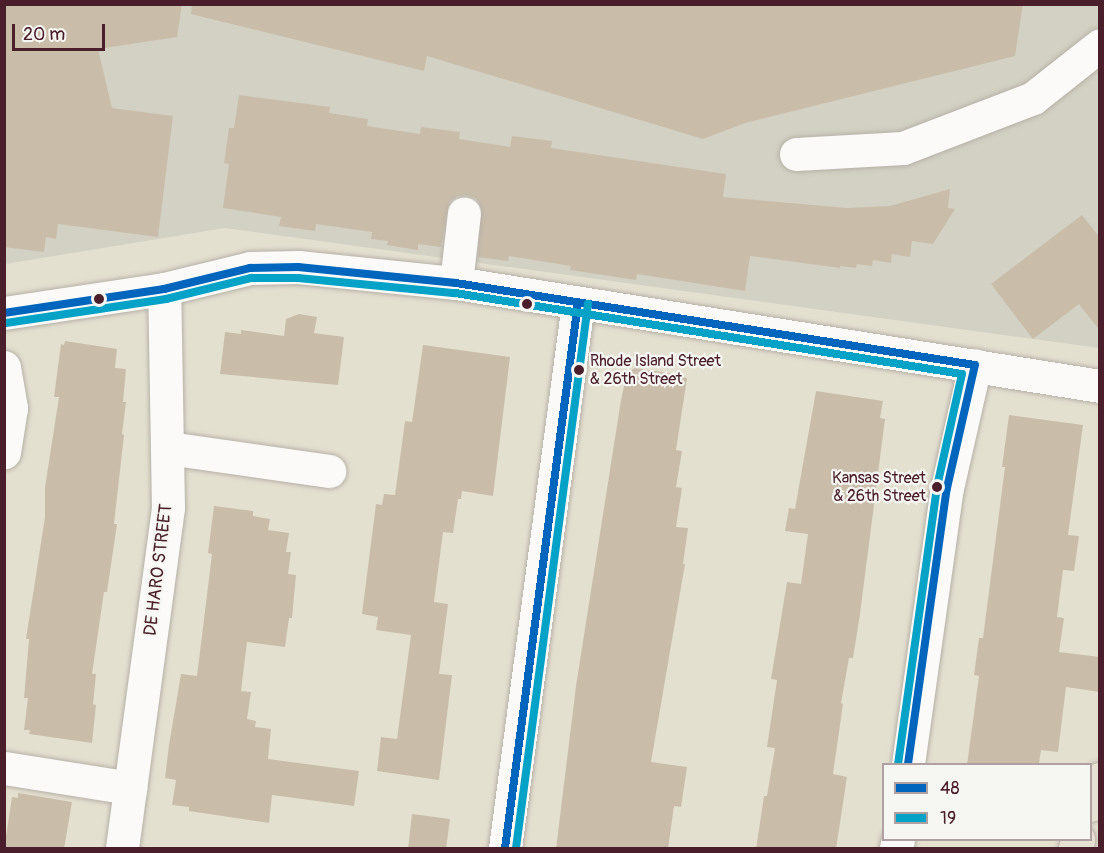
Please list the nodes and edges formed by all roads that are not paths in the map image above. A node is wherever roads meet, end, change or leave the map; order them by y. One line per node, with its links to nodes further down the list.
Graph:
1 (1100, 45): 2 (street)
2 (796, 154)
3 (464, 213): 4 (street)
4 (456, 283): 5 (street); 6 (street)
5 (164, 290): 7 (street); 11 (street, DE HARO STREET)
6 (578, 303): 8 (street); 20 (street)
7 (4, 313)
8 (975, 365): 10 (street); 14 (street)
9 (4, 367): 12 (street)
10 (1100, 386)
11 (168, 448): 13 (street); 17 (street, DE HARO STREET)
12 (4, 452)
13 (329, 471)
14 (908, 763)
15 (4, 768): 17 (street)
16 (1100, 779): 18 (highway)
17 (130, 788): 19 (street, DE HARO STREET)
18 (1092, 800)
19 (122, 849)
20 (505, 849)

